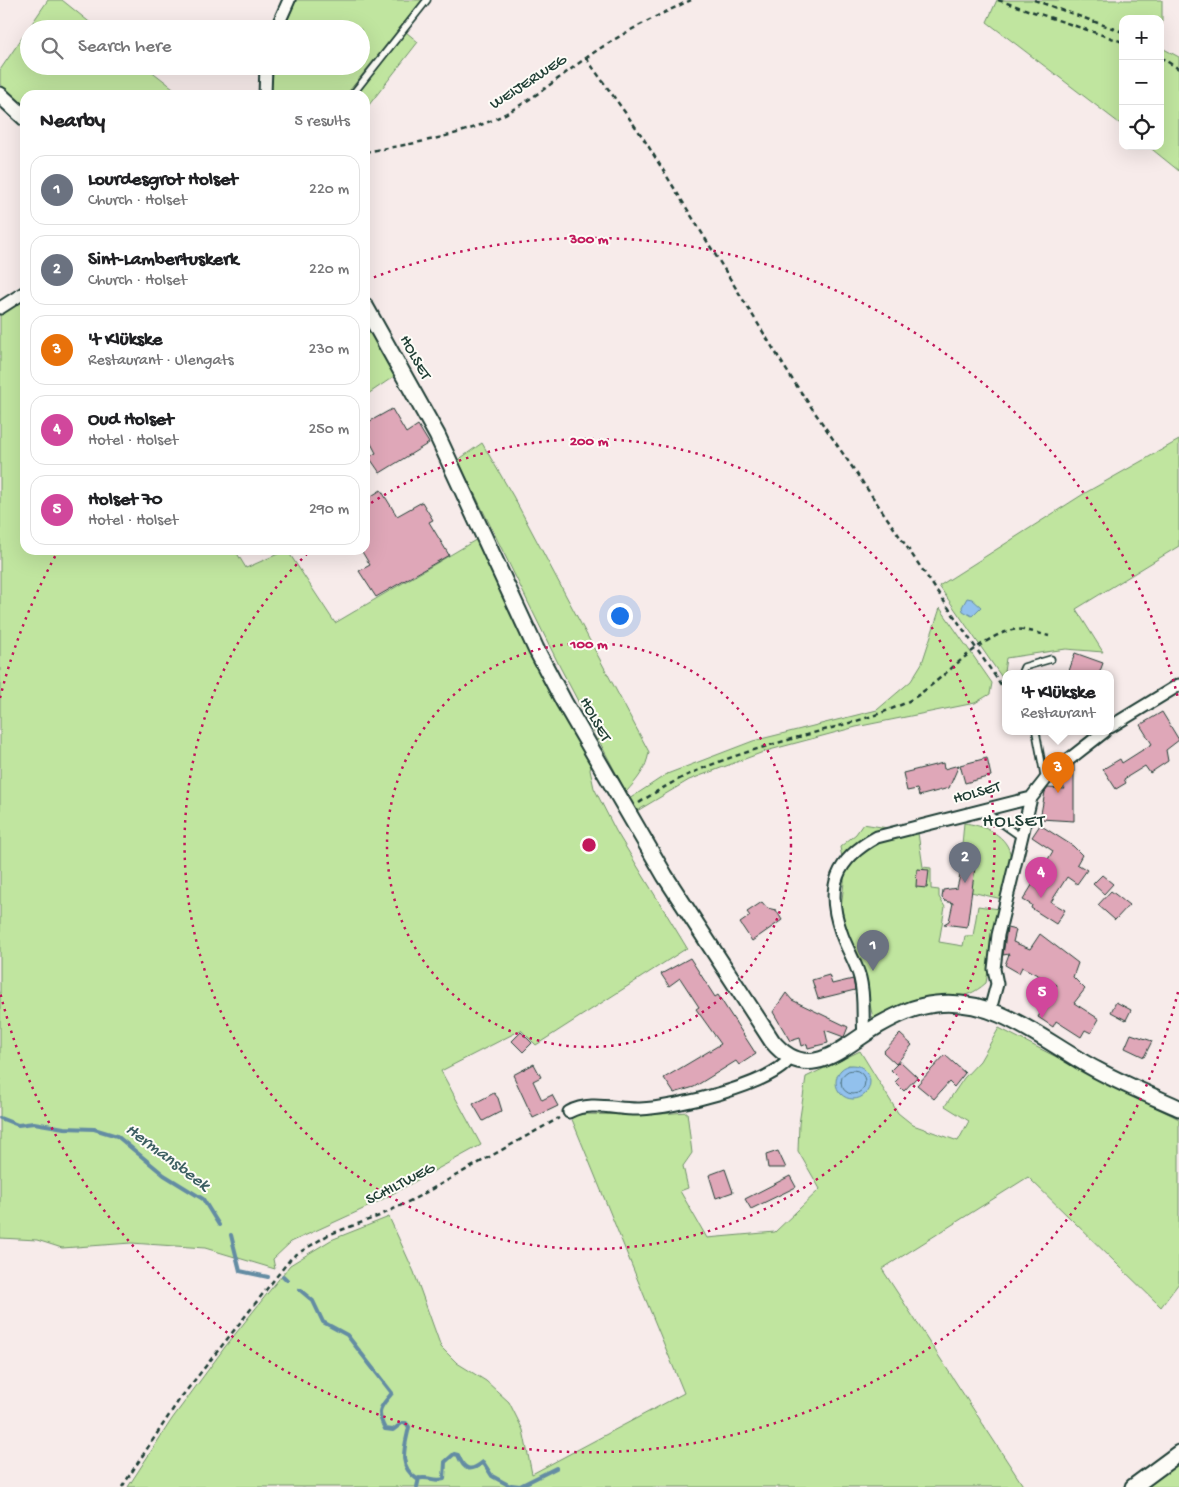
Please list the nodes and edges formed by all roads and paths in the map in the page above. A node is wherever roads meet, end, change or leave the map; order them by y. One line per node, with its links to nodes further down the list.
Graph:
1 (289, 0): 7 (street)
2 (428, 0): 13 (lane)
3 (691, 0): 10 (path, WEIJERWEG)
4 (998, 0): 6 (path)
5 (1034, 0): 8 (path)
6 (1006, 1): 9 (path)
7 (280, 20)
8 (1119, 31)
9 (1119, 41)
10 (586, 58): 20 (path, WEIJERWEG); 25 (path)
11 (1164, 60): 12 (path)
12 (1179, 69)
13 (370, 72)
14 (266, 75): 16 (street)
15 (368, 75): 17 (lane)
16 (265, 90)
17 (356, 90)
18 (0, 95): 19 (street)
19 (20, 113)
20 (370, 151)
21 (20, 295): 22 (street)
22 (0, 308)
23 (370, 315): 35 (street, HOLSET)
24 (1049, 636): 25 (path)
25 (976, 649): 29 (path); 35 (path)
26 (1051, 659): 27 (lane)
27 (1023, 670)
28 (1179, 685): 30 (street)
29 (1002, 686)
30 (1114, 726)
31 (1037, 735): 33 (lane)
32 (1100, 735): 33 (street)
33 (1045, 780): 34 (street)
34 (1032, 798): 36 (street, HOLSET); 37 (street)
35 (627, 811): 40 (street, HOLSET)
36 (984, 811): 37 (lane); 39 (street, HOLSET)
37 (1021, 837): 38 (street)
38 (990, 1010): 39 (street); 41 (street)
39 (864, 1035): 40 (street)
40 (790, 1058): 42 (street)
41 (1179, 1108)
42 (569, 1112): 44 (path, SCHILTWEG)
43 (1179, 1453): 45 (street)
44 (122, 1487)
45 (1133, 1487)

